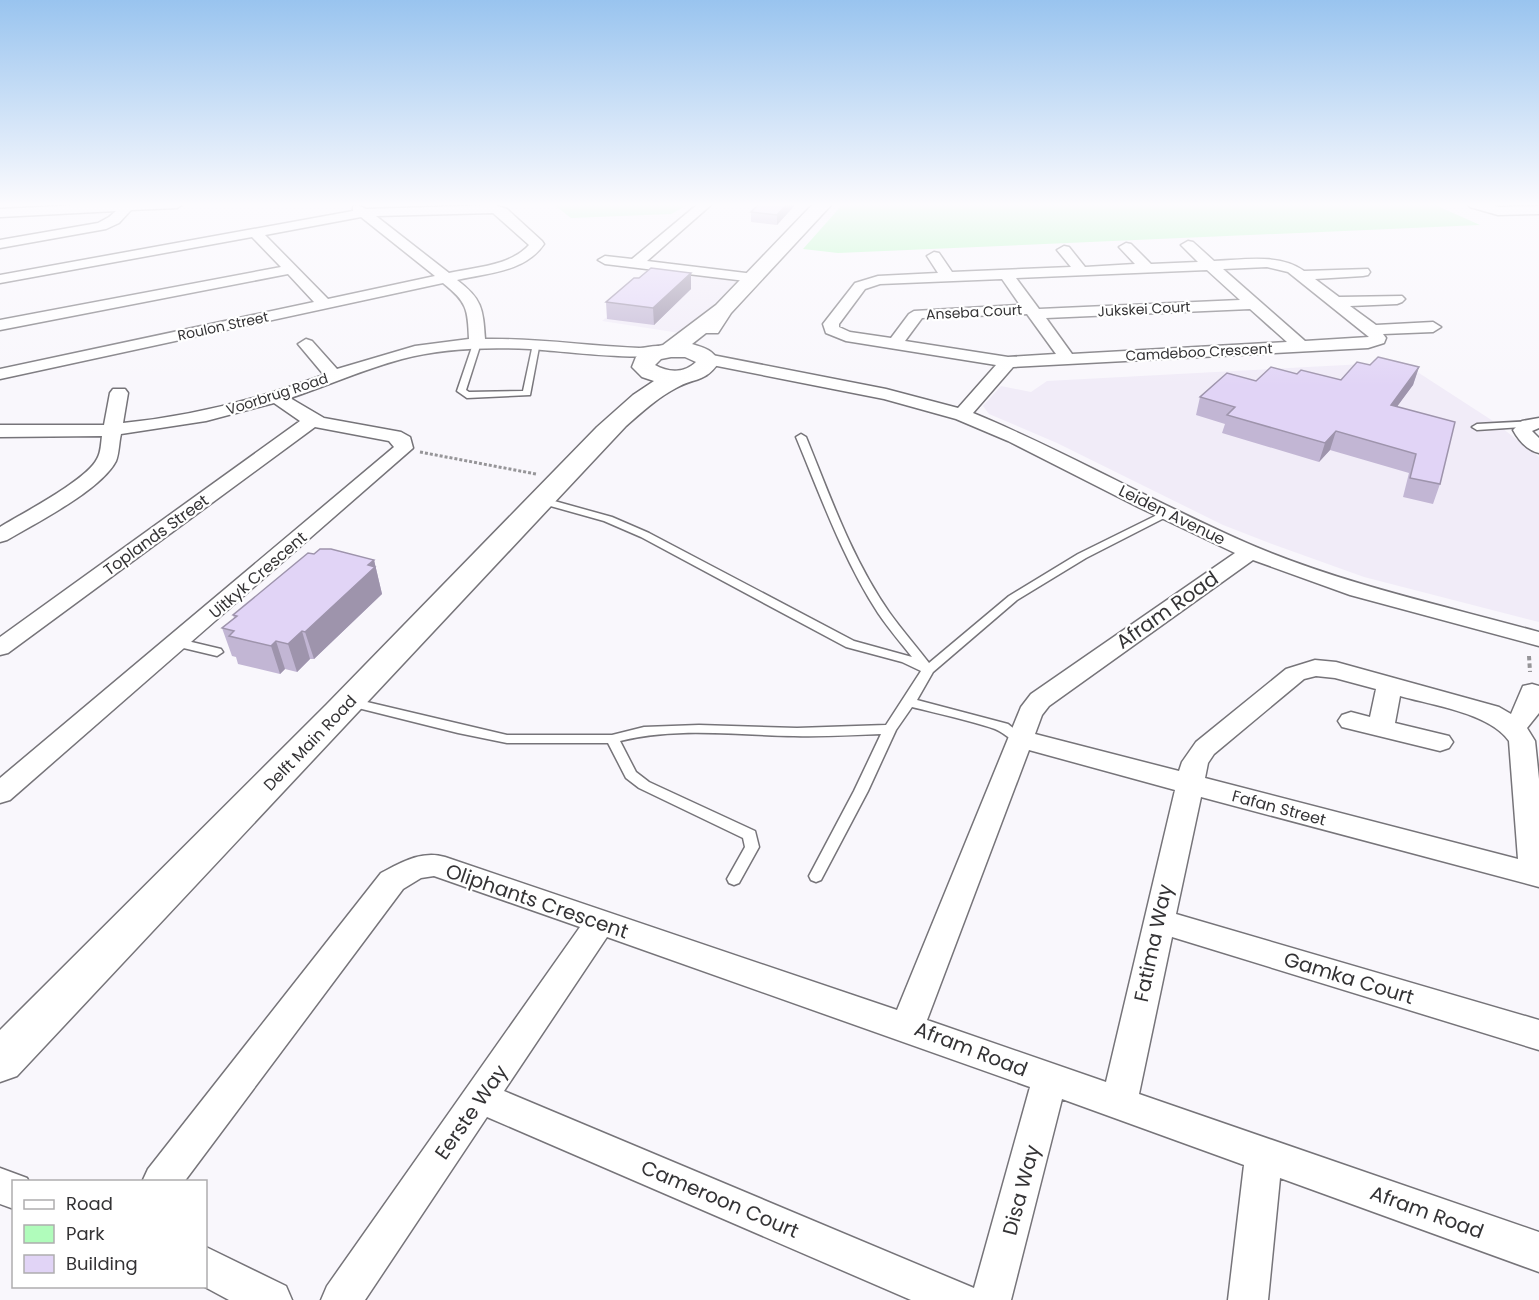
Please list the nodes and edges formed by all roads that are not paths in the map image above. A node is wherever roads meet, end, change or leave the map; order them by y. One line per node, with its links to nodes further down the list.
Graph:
1 (80, 265): 23 (street)
2 (287, 265): 14 (street)
3 (430, 265): 20 (street)
4 (502, 265): 20 (street, Roulon Street)
5 (649, 265): 21 (street)
6 (767, 265): 21 (street, Delft Main Road)
7 (871, 265): 24 (street)
8 (940, 265): 22 (street)
9 (1076, 265): 17 (street)
10 (1143, 265): 15 (street)
11 (1255, 265): 13 (street, Camdeboo Crescent)
12 (1280, 265): 19 (street, Camdeboo Crescent)
13 (1210, 266): 15 (street, Camdeboo Crescent); 28 (street)
14 (290, 268): 27 (street); 31 (street)
15 (1148, 269): 17 (street, Camdeboo Crescent)
16 (1008, 270): 17 (street, Camdeboo Crescent); 22 (street, Camdeboo Crescent); 30 (street)
17 (1082, 272)
18 (1363, 272): 19 (street, Camdeboo Crescent)
19 (1302, 275): 26 (street, Camdeboo Crescent)
20 (447, 278): 27 (street, Roulon Street); 34 (street)
21 (754, 278): 29 (street, Delft Main Road)
22 (948, 278): 24 (street, Camdeboo Crescent)
23 (0, 279)
24 (878, 280): 35 (street, Camdeboo Crescent)
25 (1397, 299): 26 (street)
26 (1336, 302): 33 (street, Camdeboo Crescent)
27 (326, 304): 43 (street, Roulon Street)
28 (1252, 304): 30 (street, Jukskei Court); 38 (street)
29 (723, 309): 40 (street, Delft Main Road); 42 (street, Delft Main Road)
30 (1033, 312): 35 (street, Anseba Court); 39 (street)
31 (0, 325)
32 (1433, 327): 33 (street)
33 (1372, 330): 38 (street, Camdeboo Crescent)
34 (477, 343): 37 (street, Voorbrug Road); 37 (lane); 44 (street, Voorbrug Road)
35 (895, 344): 41 (street, Camdeboo Crescent)
36 (306, 345): 44 (street)
37 (544, 345): 40 (street, Voorbrug Road)
38 (1300, 346): 39 (street, Camdeboo Crescent)
39 (1068, 359): 41 (street, Camdeboo Crescent)
40 (656, 360): 42 (street); 42 (street); 49 (street, Delft Main Road)
41 (1008, 362): 47 (street)
42 (697, 366): 47 (street, Leiden Avenue); 49 (street, Delft Main Road)
43 (0, 374)
44 (334, 376): 46 (street, Voorbrug Road)
45 (119, 393): 52 (street)
46 (277, 397): 48 (street, Uitkyk Crescent); 52 (street, Voorbrug Road)
47 (962, 415): 57 (street, Leiden Avenue)
48 (311, 421): 60 (street, Uitkyk Crescent); 62 (street, Toplands Street)
49 (616, 422): 56 (street, Delft Main Road)
50 (1536, 423): 51 (lane); 55 (street)
51 (1477, 428)
52 (113, 430): 53 (street, Voorbrug Road); 58 (street)
53 (4, 435)
54 (801, 438): 64 (lane)
55 (1539, 447)
56 (538, 487): 64 (lane); 67 (street, Delft Main Road)
57 (1167, 514): 59 (street, Leiden Avenue); 64 (lane)
58 (0, 536)
59 (1250, 552): 61 (street, Leiden Avenue); 74 (street, Afram Road)
60 (179, 643): 63 (lane); 77 (street, Uitkyk Crescent)
61 (1534, 643)
62 (0, 648)
63 (218, 652)
64 (928, 670): 68 (lane)
65 (1389, 686): 70 (street, Fatima Way); 71 (street); 76 (street, Fatima Way)
66 (1532, 692): 70 (street)
67 (350, 701): 73 (lane); 85 (street, Delft Main Road)
68 (909, 702): 72 (lane); 74 (lane)
69 (1351, 721): 71 (street)
70 (1512, 726): 79 (street)
71 (1381, 728): 75 (street)
72 (890, 729): 73 (lane); 78 (lane)
73 (612, 739): 80 (lane)
74 (1020, 739): 76 (street, Fafan Street); 83 (street, Afram Road)
75 (1440, 742)
76 (1189, 784): 79 (street, Fafan Street); 81 (street, Fatima Way)
77 (0, 793)
78 (816, 876)
79 (1537, 876)
80 (734, 879)
81 (1158, 921): 84 (street, Gamka Court); 88 (street, Fatima Way)
82 (600, 924): 83 (street, Oliphants Crescent); 87 (street, Eerste Way); 90 (street, Oliphants Crescent)
83 (907, 1028): 86 (street, Afram Road)
84 (1539, 1035)
85 (0, 1061)
86 (1050, 1079): 88 (street, Afram Road); 96 (street, Disa Way)
87 (481, 1098): 94 (street, Eerste Way); 95 (street, Cameroon Court)
88 (1119, 1103): 89 (street, Afram Road)
89 (1264, 1155): 91 (street, Afram Road); 97 (street)
90 (163, 1180)
91 (1539, 1252)
92 (207, 1268): 93 (street)
93 (272, 1300)
94 (341, 1300)
95 (959, 1300)
96 (991, 1300)
97 (1248, 1300)

